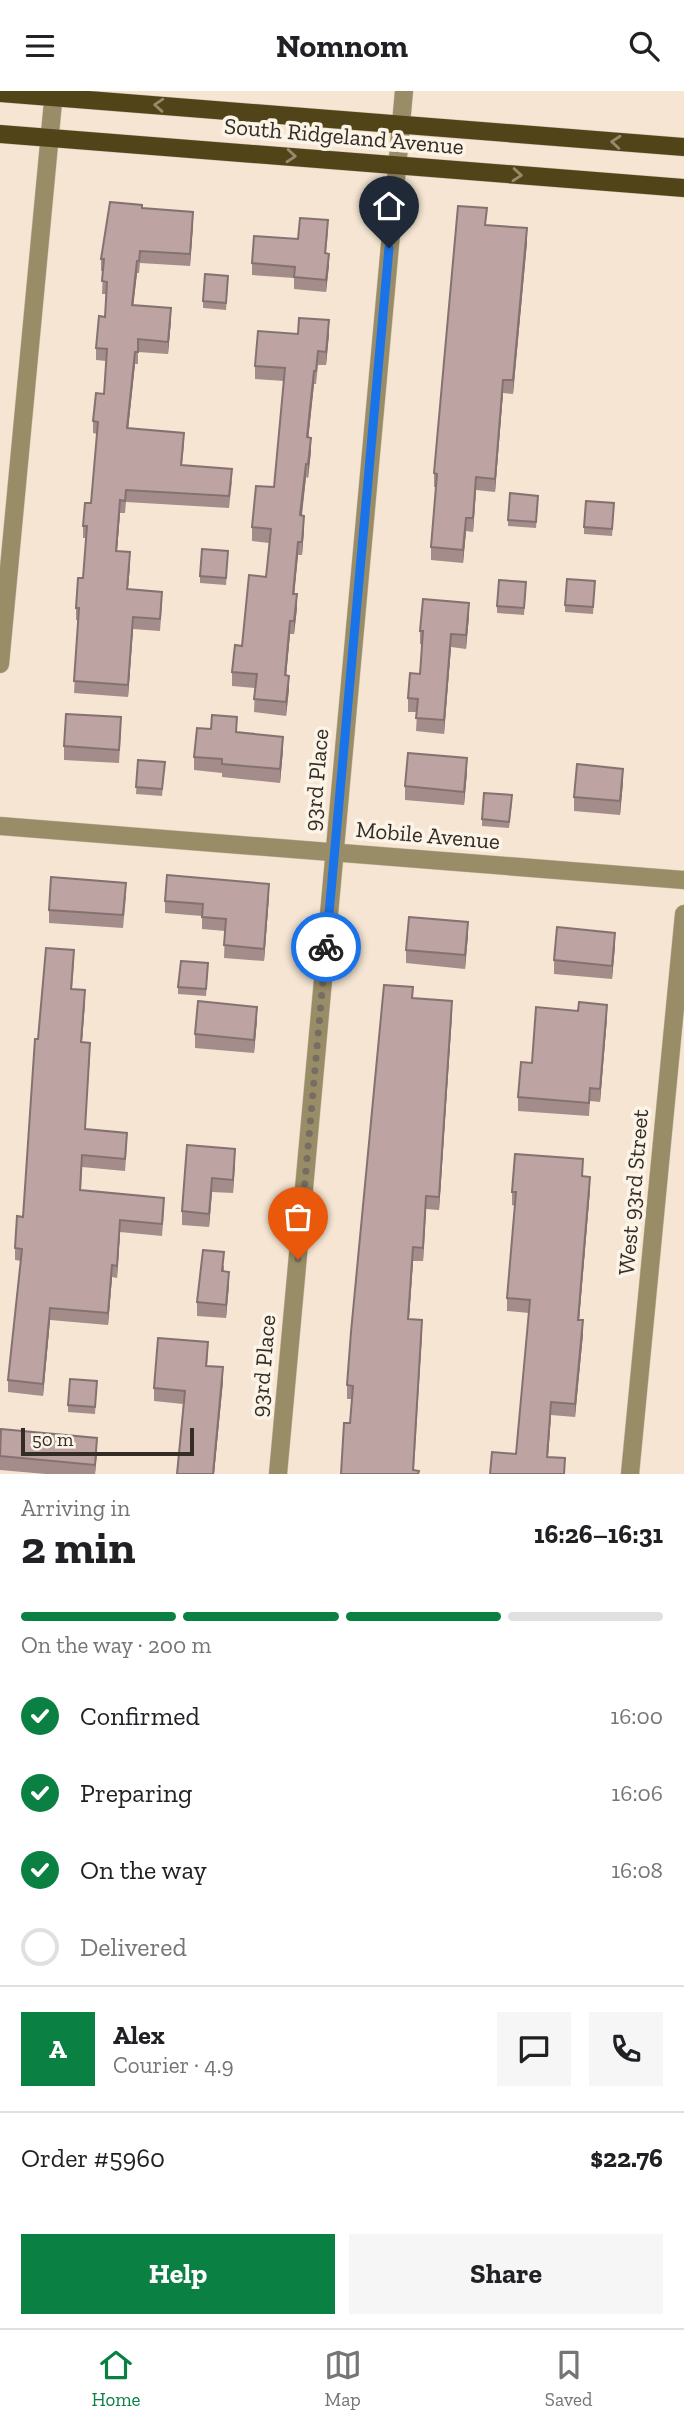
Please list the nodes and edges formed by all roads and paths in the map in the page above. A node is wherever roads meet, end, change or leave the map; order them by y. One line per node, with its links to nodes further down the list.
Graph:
1 (404, 91): 4 (street, 93rd Place)
2 (0, 93): 3 (main road, South Ridgeland Avenue)
3 (54, 95): 4 (main road, South Ridgeland Avenue, one-way to 3); 6 (street)
4 (401, 125): 7 (main road, South Ridgeland Avenue, one-way to 4); 8 (street, 93rd Place)
5 (0, 134): 6 (main road, South Ridgeland Avenue)
6 (50, 138): 8 (main road, South Ridgeland Avenue, one-way to 8); 10 (street)
7 (684, 147)
8 (397, 165): 9 (main road, South Ridgeland Avenue, one-way to 9); 12 (street, 93rd Place)
9 (684, 188)
10 (0, 664)
11 (0, 826): 12 (street, Mobile Avenue)
12 (334, 852): 13 (street, Mobile Avenue); 15 (street, 93rd Place)
13 (684, 880)
14 (684, 914): 16 (street, West 93rd Street)
15 (278, 1474)
16 (630, 1474)

